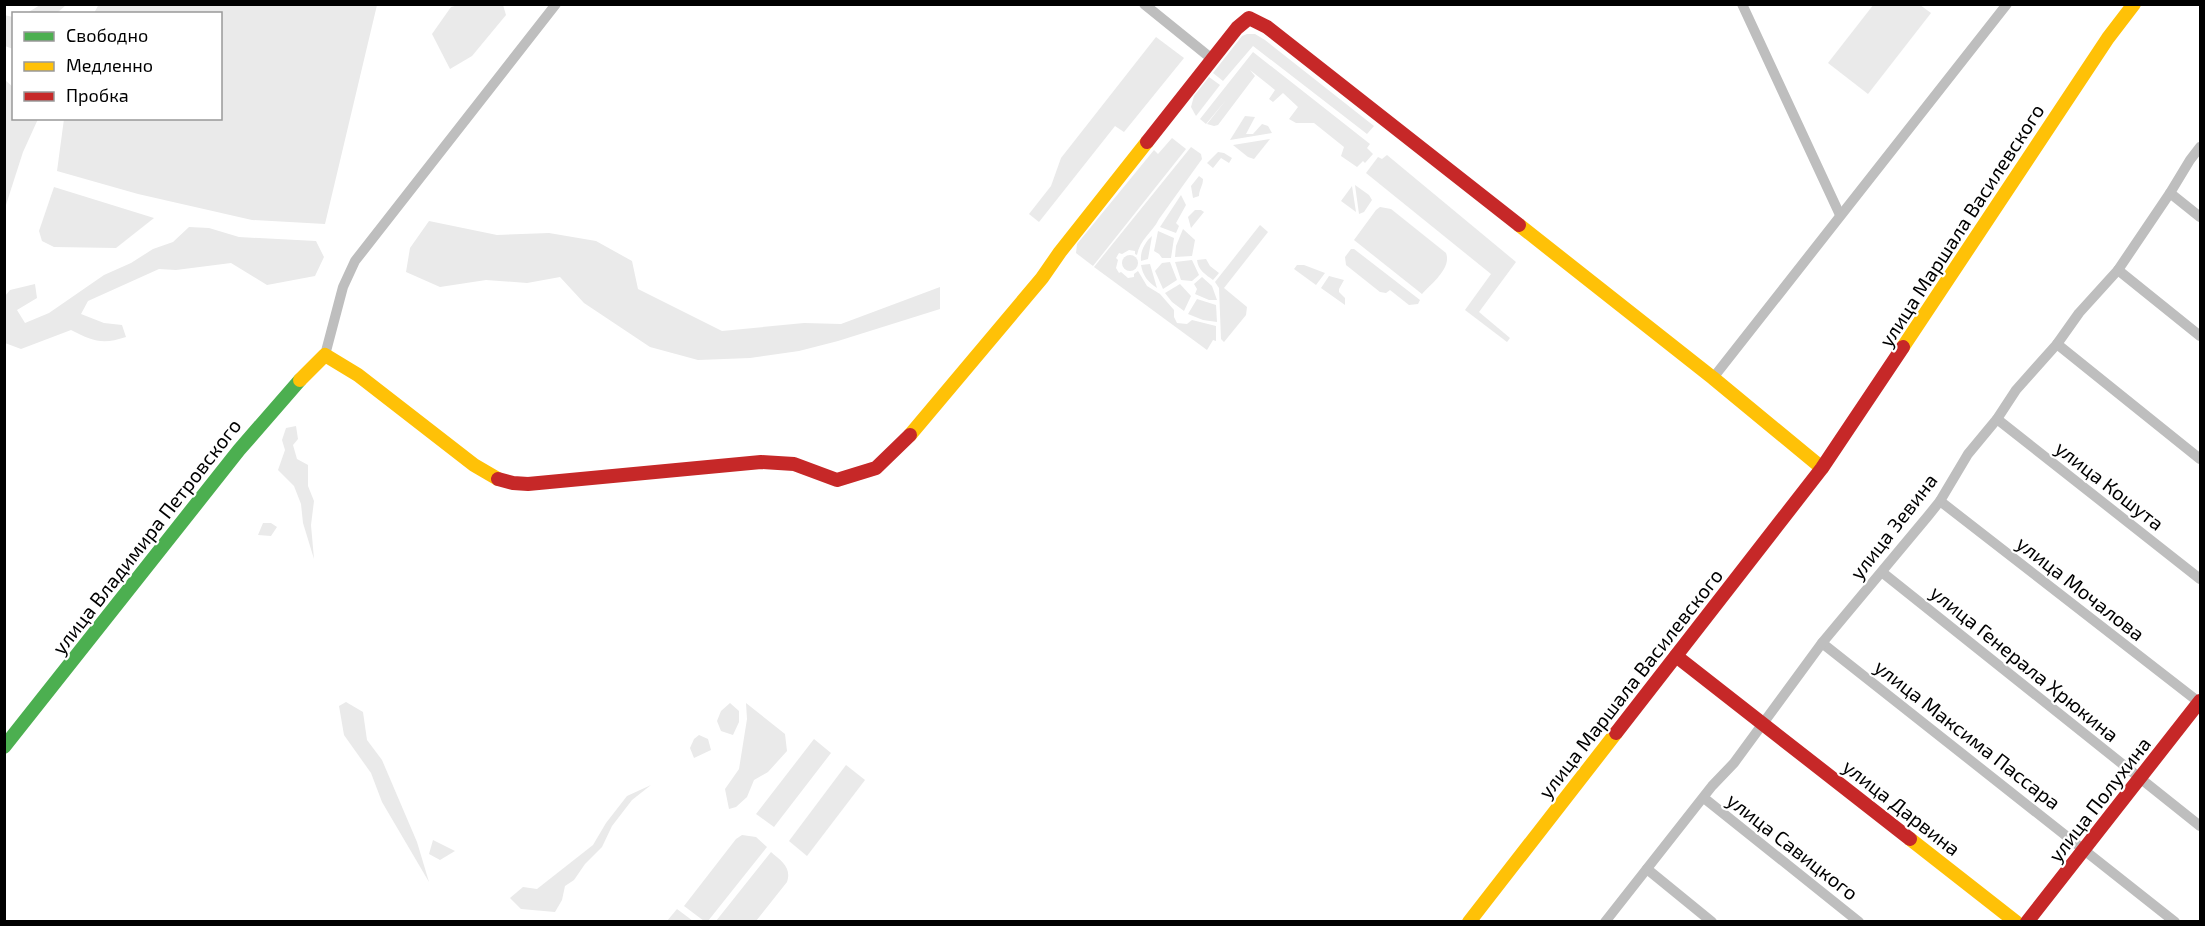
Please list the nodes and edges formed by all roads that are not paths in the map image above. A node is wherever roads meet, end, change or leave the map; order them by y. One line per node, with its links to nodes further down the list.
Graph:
1 (556, 4): 14 (street)
2 (1144, 4): 6 (street)
3 (1742, 4): 9 (street)
4 (2007, 4): 9 (street)
5 (2134, 4): 18 (street, улица Маршала Василевского)
6 (1212, 59): 14 (street); 15 (street)
7 (2200, 147): 8 (street, улица Зевина)
8 (2170, 193): 10 (street); 11 (street, улица Зевина)
9 (1840, 215): 15 (street)
10 (2200, 217)
11 (2118, 270): 12 (street); 13 (street, улица Зевина)
12 (2200, 336)
13 (2057, 344): 16 (street, улица Зевина); 17 (street)
14 (325, 355): 26 (street, улица Владимира Петровского)
15 (1713, 378): 18 (street)
16 (1997, 419): 19 (street, улица Зевина); 21 (street, улица Кошута)
17 (2200, 459)
18 (1822, 468): 23 (street, улица Маршала Василевского)
19 (1940, 501): 20 (street, улица Зевина); 24 (street, улица Мочалова)
20 (1883, 573): 22 (street, улица Зевина); 27 (street, улица Генерала Хрюкина)
21 (2200, 579)
22 (1822, 643): 25 (street, улица Зевина); 30 (street, улица Максима Пассара)
23 (1676, 656): 25 (street, улица Дарвина); 32 (street, улица Маршала Василевского)
24 (2200, 702): 27 (street, улица Полухина)
25 (1764, 723): 28 (street, улица Зевина); 36 (street, улица Дарвина)
26 (4, 747)
27 (2140, 778): 29 (street, улица Генерала Хрюкина); 30 (street, улица Полухина)
28 (1704, 798): 31 (street, улица Зевина); 35 (street, улица Савицкого)
29 (2200, 826)
30 (2085, 849): 37 (street, улица Полухина); 38 (street, улица Максима Пассара)
31 (1647, 869): 33 (street, улица Зевина); 34 (street)
32 (1470, 921)
33 (1605, 921)
34 (1712, 921)
35 (1859, 921)
36 (2016, 921)
37 (2027, 921)
38 (2175, 921)

